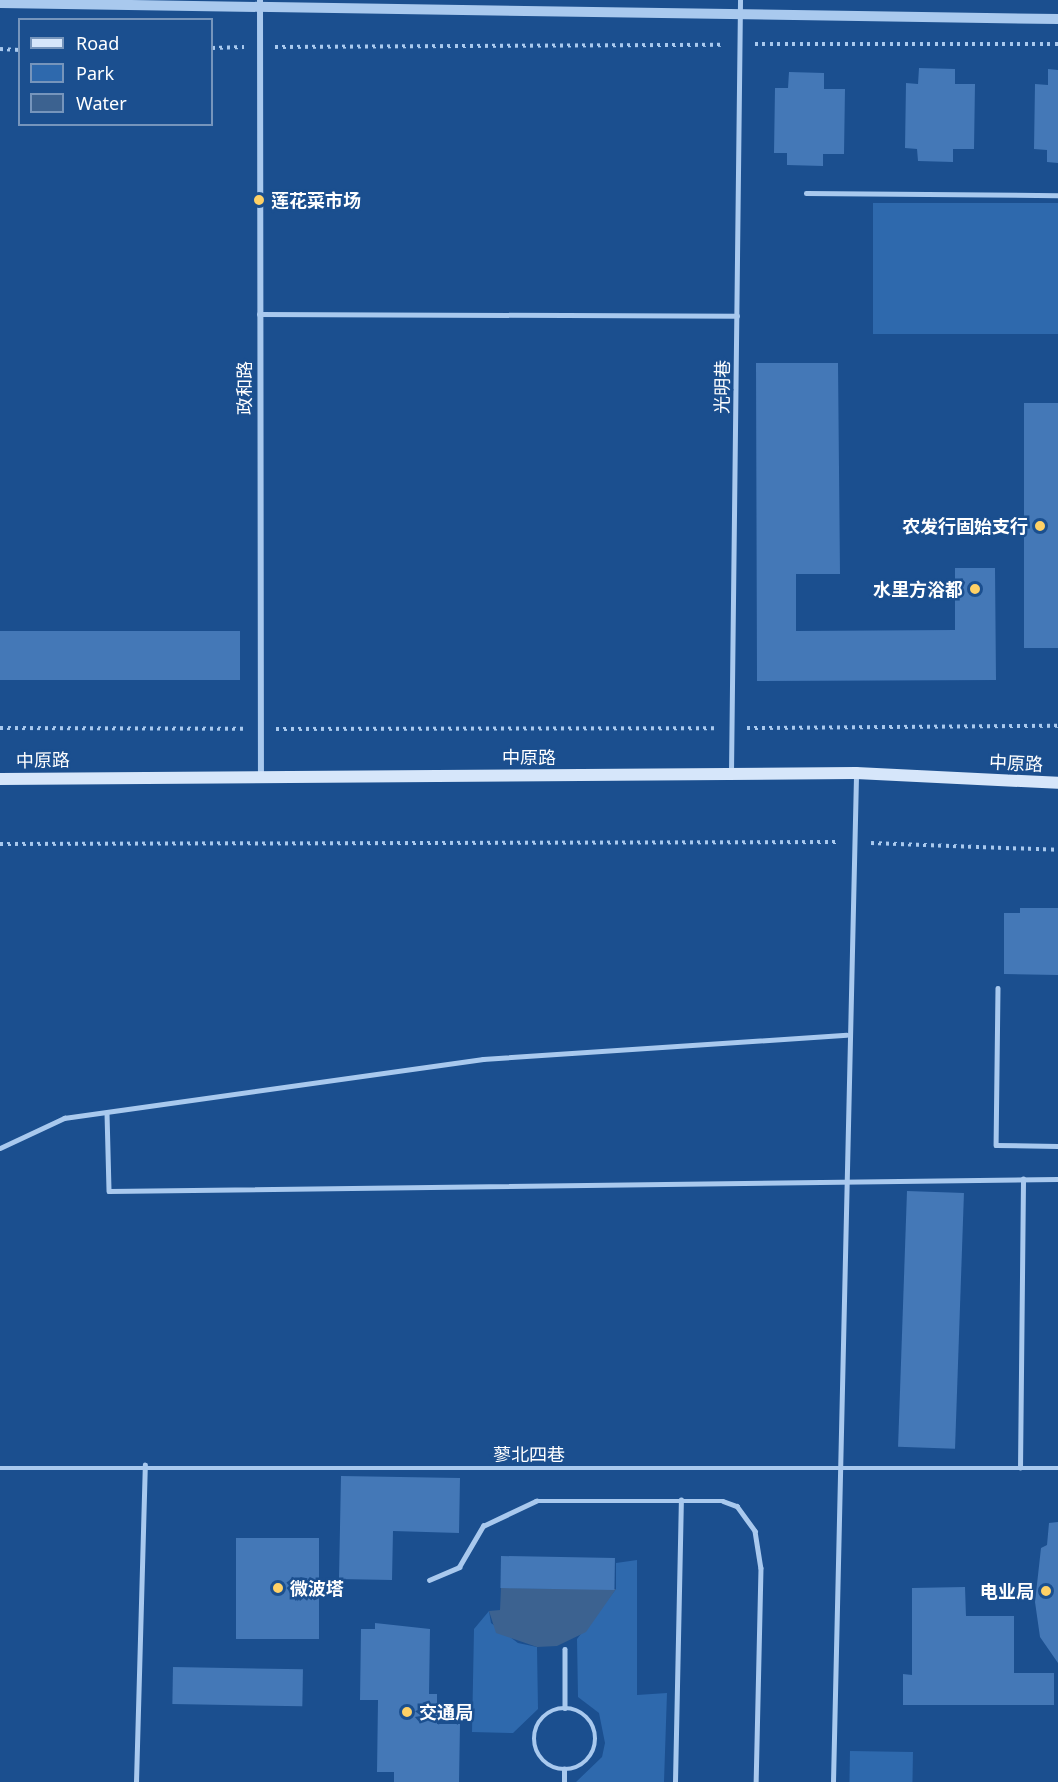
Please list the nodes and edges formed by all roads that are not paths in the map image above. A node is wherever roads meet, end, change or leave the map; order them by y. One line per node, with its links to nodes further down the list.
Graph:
1 (740, 0): 4 (lane, 光明巷)
2 (0, 3): 3 (street)
3 (260, 4): 4 (street); 8 (street, 政和路)
4 (740, 14): 5 (street); 9 (lane, 光明巷)
5 (1058, 19)
6 (806, 193): 7 (lane)
7 (1058, 195)
8 (259, 314): 9 (lane); 12 (street, 政和路)
9 (737, 316): 11 (lane, 光明巷)
10 (856, 773): 11 (main road, 中原路); 14 (main road, 中原路); 16 (lane)
11 (730, 774): 12 (main road, 中原路)
12 (261, 776): 13 (main road, 中原路)
13 (0, 778)
14 (1058, 783)
15 (998, 988): 18 (lane)
16 (846, 1035): 17 (lane); 20 (lane)
17 (107, 1113): 19 (lane); 20 (lane)
18 (1058, 1146)
19 (0, 1148)
20 (843, 1178): 21 (lane); 27 (lane)
21 (1023, 1179): 22 (lane); 25 (lane)
22 (1058, 1179)
23 (145, 1465): 24 (lane, 蓼北四巷); 27 (lane, 蓼北四巷); 33 (lane)
24 (0, 1468)
25 (1020, 1468): 26 (lane, 蓼北四巷); 27 (lane, 蓼北四巷)
26 (1058, 1468)
27 (837, 1469): 37 (lane)
28 (681, 1500): 29 (lane); 35 (lane); 36 (lane)
29 (429, 1580)
30 (565, 1649): 31 (lane)
31 (566, 1708): 32 (lane); 32 (lane)
32 (564, 1769): 34 (lane)
33 (136, 1782)
34 (564, 1782)
35 (675, 1782)
36 (756, 1782)
37 (833, 1782)

